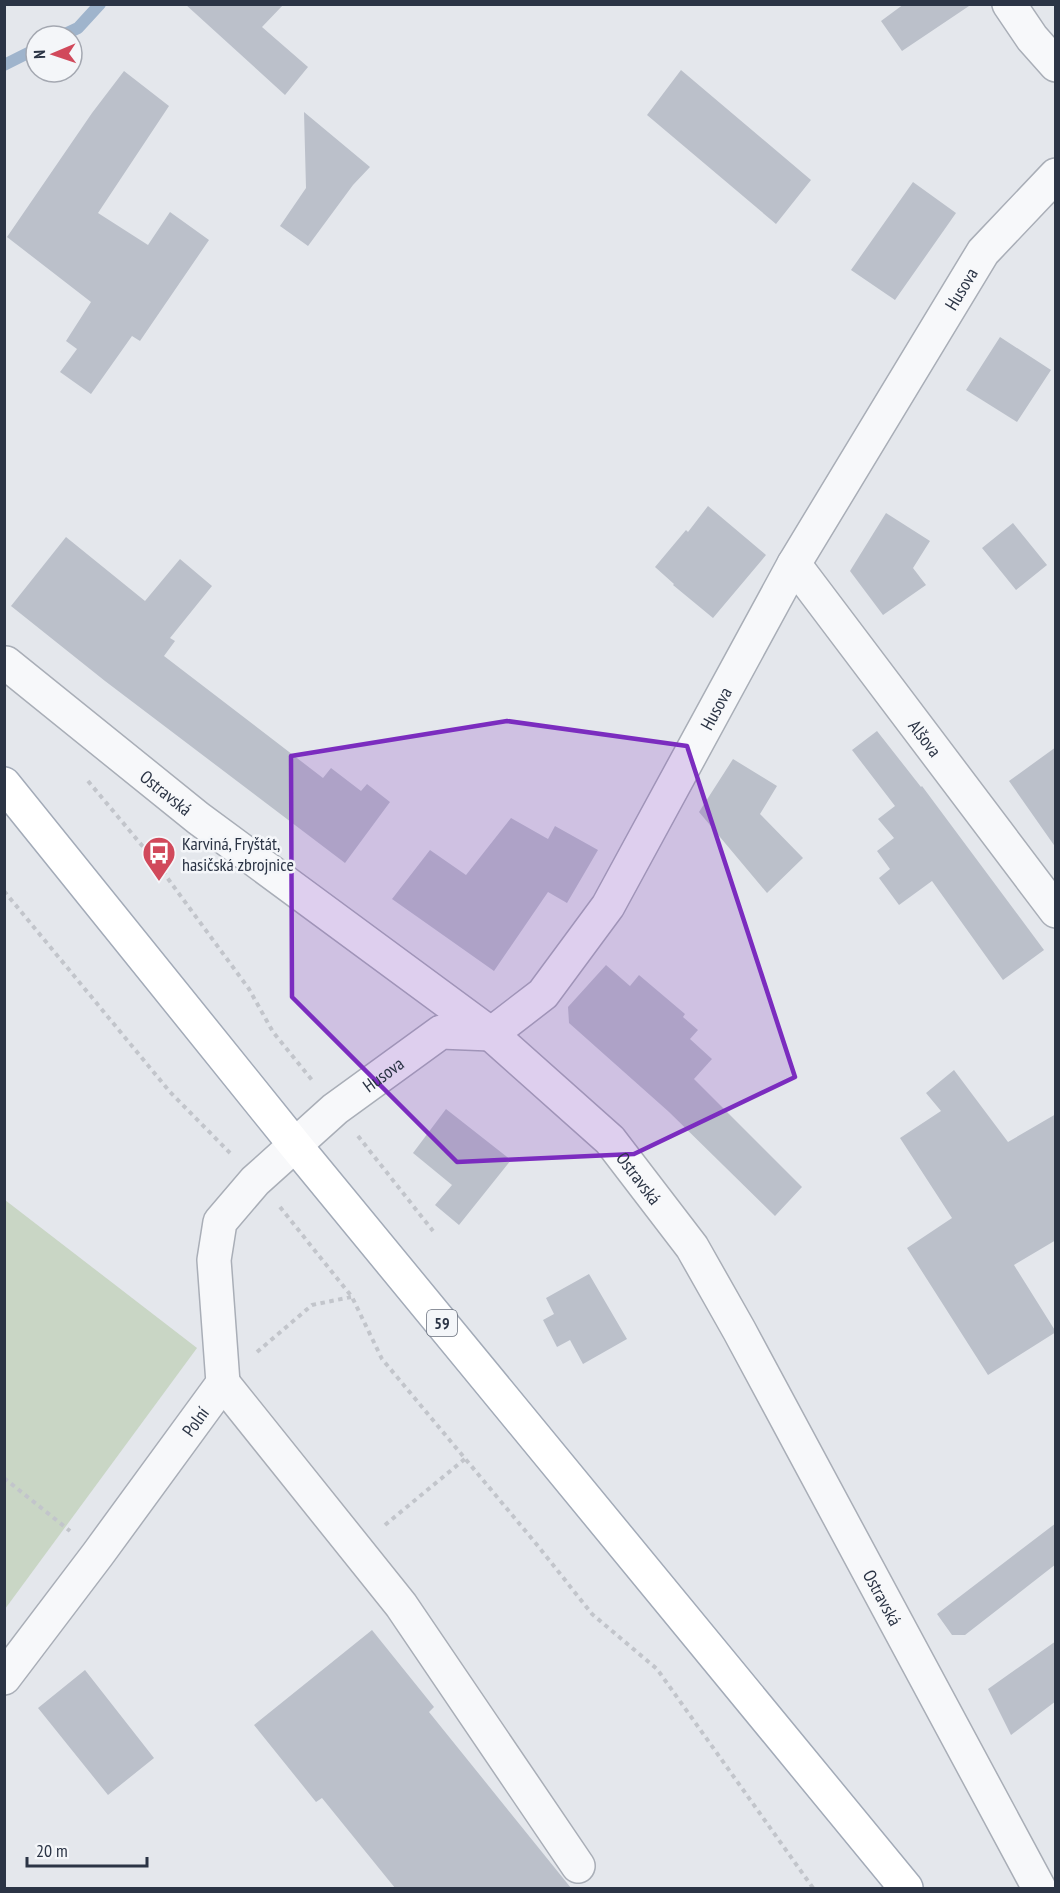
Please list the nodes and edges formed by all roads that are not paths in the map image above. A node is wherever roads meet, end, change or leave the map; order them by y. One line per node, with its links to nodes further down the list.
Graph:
1 (1009, 4): 2 (street)
2 (1056, 65)
3 (1056, 176): 4 (street, Husova)
4 (794, 564): 7 (street, Alšova); 8 (street, Husova)
5 (6, 663): 8 (street, Ostravská)
6 (4, 784): 9 (main road, 59)
7 (1056, 911)
8 (491, 1034): 9 (street, Husova); 16 (street, Ostravská)
9 (295, 1145): 10 (street); 12 (main road, 59)
10 (223, 1383): 11 (street, Polní); 13 (street)
11 (4, 1678)
12 (882, 1858): 14 (main road); 15 (main road, 59)
13 (578, 1866)
14 (896, 1888)
15 (906, 1888)
16 (1039, 1888)

